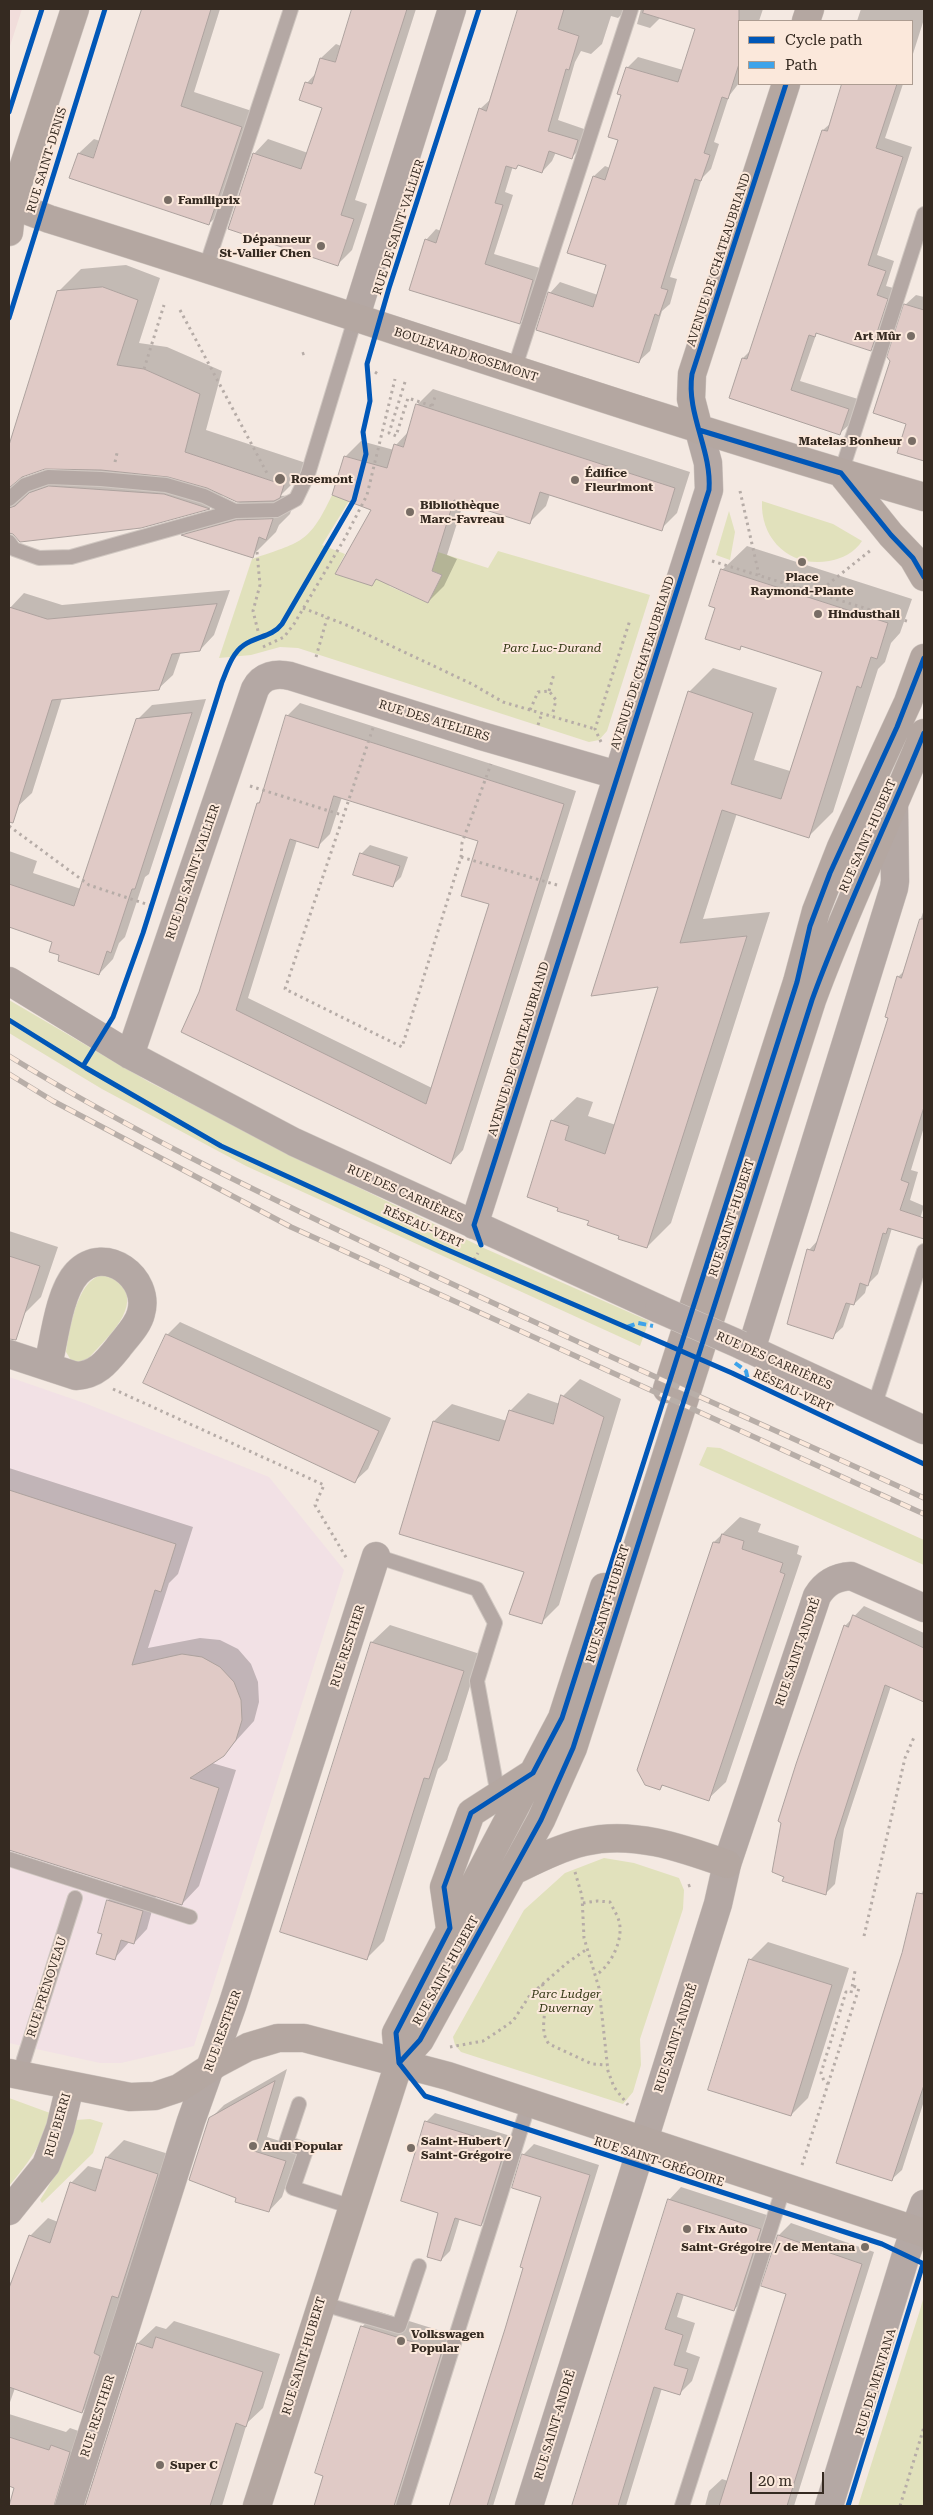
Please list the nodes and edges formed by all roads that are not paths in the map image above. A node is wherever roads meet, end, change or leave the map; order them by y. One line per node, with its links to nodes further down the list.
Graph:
1 (75, 9): 6 (street, RUE SAINT-DENIS)
2 (291, 9): 9 (lane)
3 (452, 9): 10 (street, RUE DE SAINT-VALLIER)
4 (631, 9): 11 (lane)
5 (786, 85): 12 (street, AVENUE DE CHATEAUBRIAND)
6 (10, 203): 8 (street, RUE SAINT-DENIS); 9 (street, BOULEVARD ROSEMONT)
7 (924, 214): 13 (lane)
8 (9, 232)
9 (205, 270): 10 (street, BOULEVARD ROSEMONT)
10 (355, 319): 11 (street, BOULEVARD ROSEMONT); 16 (lane)
11 (514, 370): 12 (street, BOULEVARD ROSEMONT)
12 (699, 430): 13 (street, BOULEVARD ROSEMONT); 22 (street, AVENUE DE CHATEAUBRIAND)
13 (841, 473): 14 (street, BOULEVARD ROSEMONT); 18 (street)
14 (924, 497)
15 (9, 499): 16 (lane)
16 (235, 511): 17 (lane)
17 (9, 542)
18 (924, 577)
19 (924, 658): 35 (street, RUE SAINT-HUBERT)
20 (255, 689): 22 (street, RUE DES ATELIERS); 25 (street, RUE DE SAINT-VALLIER)
21 (924, 732): 23 (street, RUE SAINT-HUBERT)
22 (617, 775): 26 (street, AVENUE DE CHATEAUBRIAND)
23 (894, 807): 28 (street, RUE SAINT-HUBERT); 39 (street, RUE SAINT-HUBERT)
24 (9, 981): 25 (street, RUE DES CARRIÈRES)
25 (130, 1055): 26 (street, RUE DES CARRIÈRES)
26 (474, 1225): 28 (street, RUE DES CARRIÈRES, bridge)
27 (924, 1251): 31 (lane)
28 (746, 1348): 31 (street, RUE DES CARRIÈRES)
29 (9, 1354): 30 (street)
30 (48, 1366)
31 (874, 1407): 32 (street, RUE DES CARRIÈRES)
32 (924, 1430)
33 (376, 1556): 36 (lane); 44 (street, RUE RESTHER)
34 (924, 1608): 38 (street, RUE SAINT-ANDRÉ)
35 (532, 1773): 36 (street); 42 (street, RUE SAINT-HUBERT)
36 (498, 1795): 42 (street)
37 (9, 1858): 41 (lane)
38 (727, 1864): 39 (street); 49 (street, RUE SAINT-ANDRÉ)
39 (513, 1870): 43 (street, RUE SAINT-HUBERT)
40 (75, 1898): 45 (lane, RUE PRÉNOVEAU)
41 (190, 1917)
42 (450, 1928): 43 (street, RUE SAINT-HUBERT)
43 (399, 2063): 44 (street, RUE SAINT-GRÉGOIRE); 47 (street, RUE SAINT-GRÉGOIRE); 51 (street, RUE SAINT-HUBERT)
44 (209, 2068): 46 (street, RUE SAINT-GRÉGOIRE); 56 (street, RUE RESTHER)
45 (14, 2074): 46 (street, RUE SAINT-GRÉGOIRE)
46 (70, 2086): 52 (street, RUE BERRI)
47 (529, 2103): 49 (street, RUE SAINT-GRÉGOIRE); 58 (lane)
48 (299, 2104): 51 (lane)
49 (643, 2140): 50 (street, RUE SAINT-GRÉGOIRE); 59 (street, RUE SAINT-ANDRÉ)
50 (792, 2178): 53 (street, RUE SAINT-GRÉGOIRE); 60 (lane)
51 (352, 2207): 55 (street, RUE SAINT-HUBERT)
52 (9, 2211)
53 (921, 2222): 61 (street, RUE DE MENTANA)
54 (419, 2266): 55 (lane)
55 (320, 2303): 57 (street, RUE SAINT-HUBERT)
56 (69, 2506)
57 (257, 2506)
58 (403, 2506)
59 (529, 2506)
60 (682, 2506)
61 (829, 2506)

